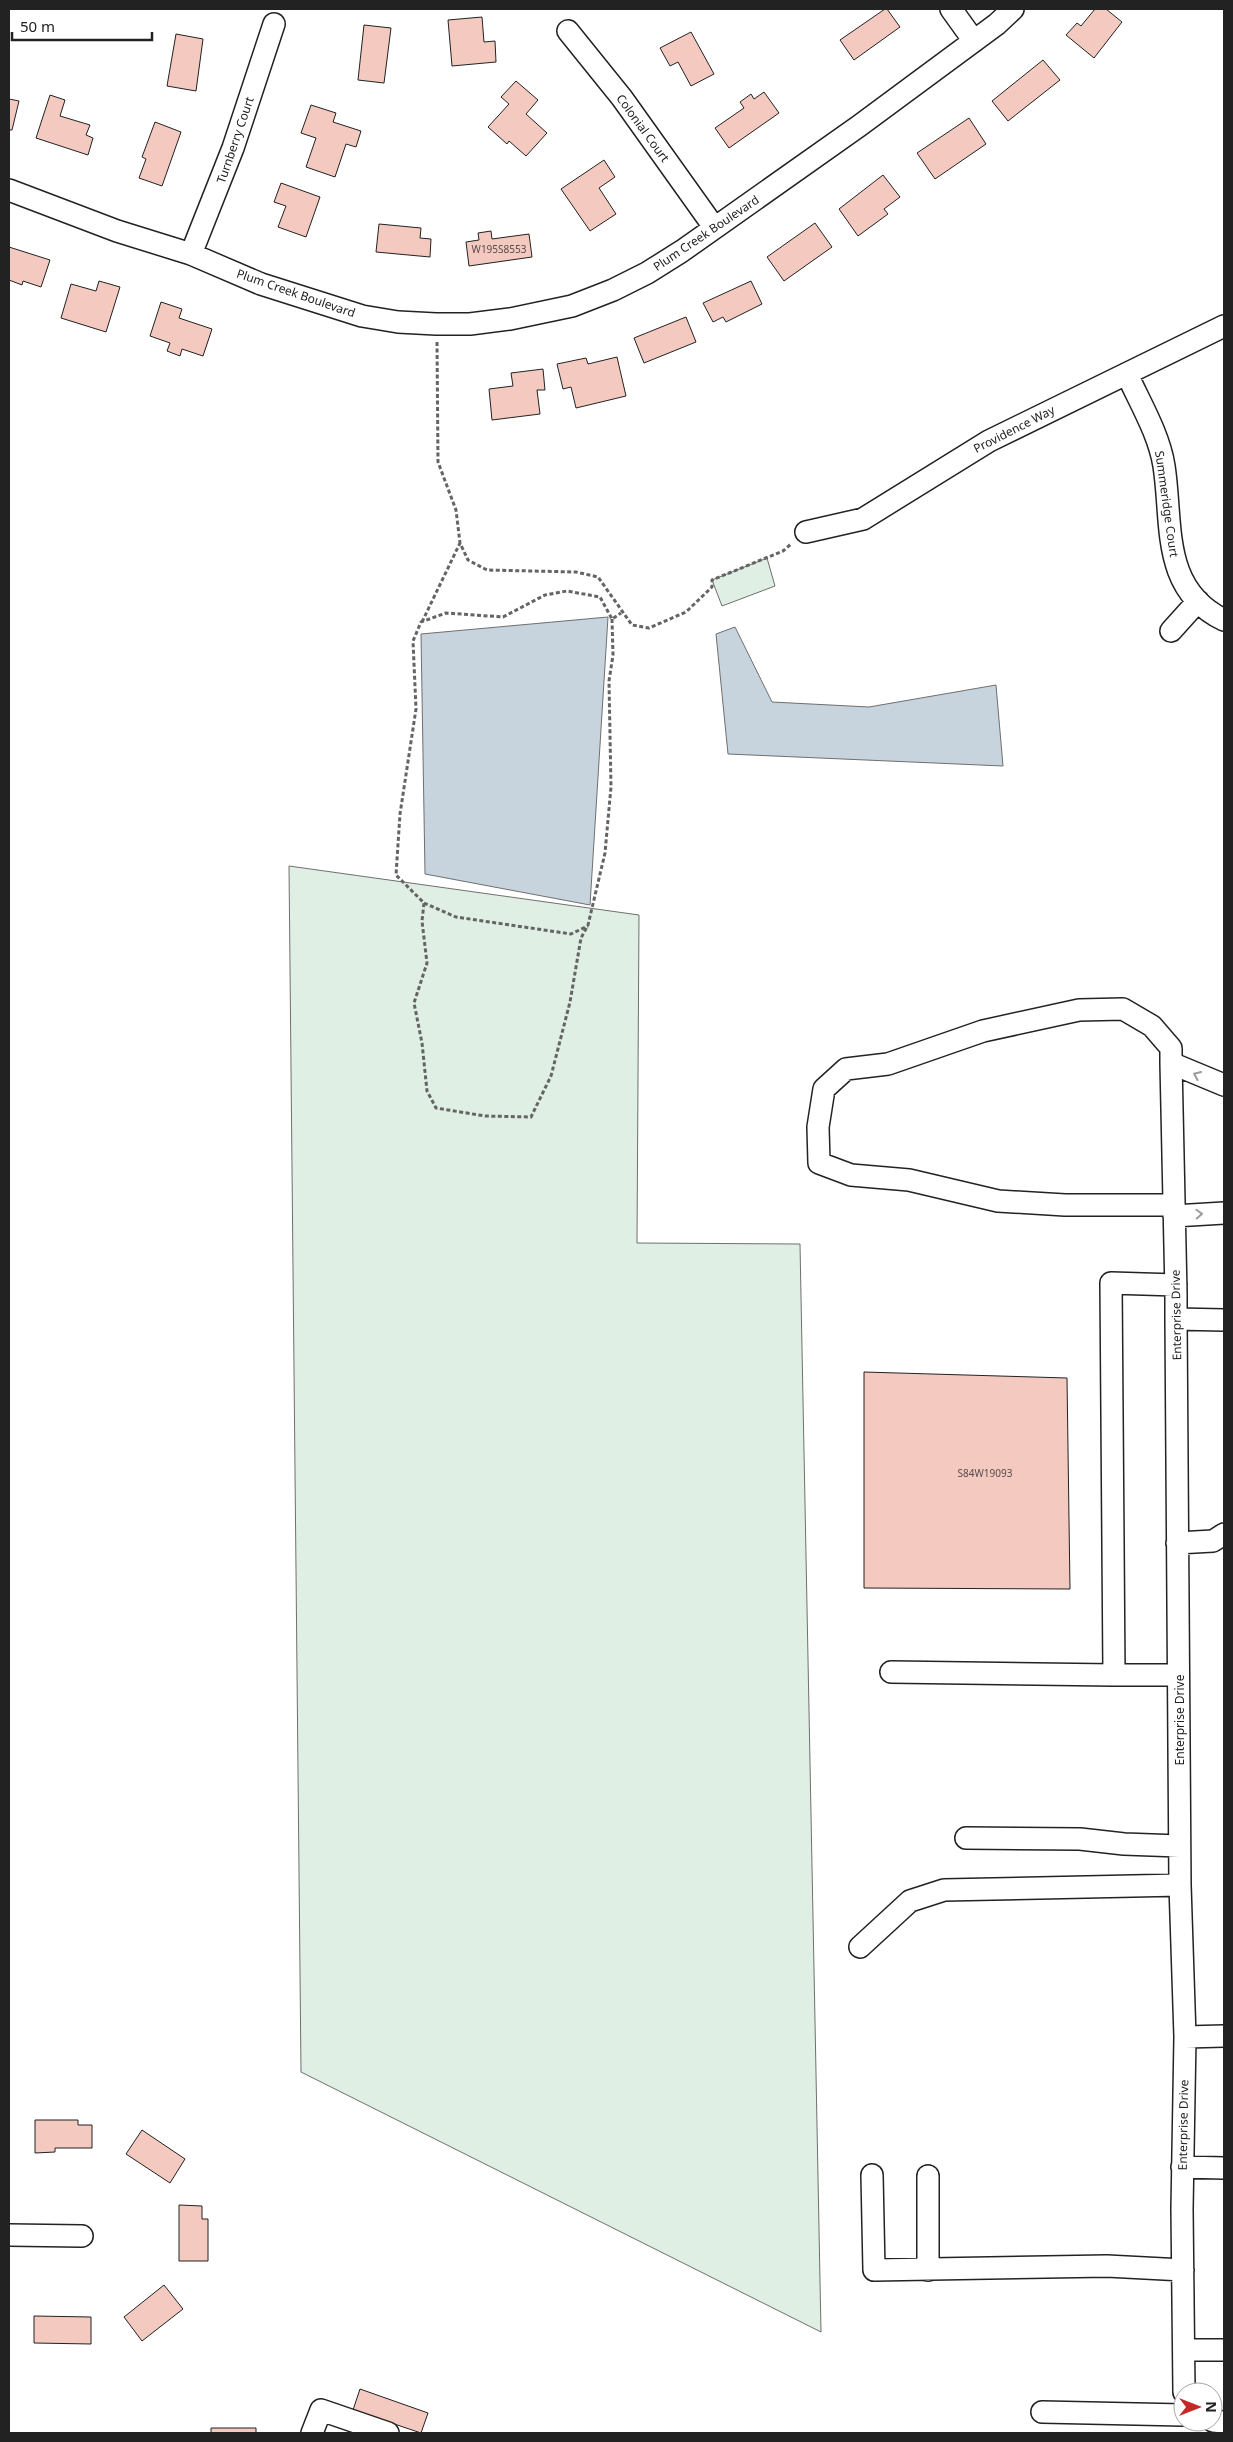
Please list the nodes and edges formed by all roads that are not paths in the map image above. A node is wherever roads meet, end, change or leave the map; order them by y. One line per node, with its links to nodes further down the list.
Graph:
1 (951, 9): 5 (street)
2 (1013, 9): 5 (street, Plum Creek Boulevard)
3 (274, 24): 8 (street, Turnberry Court)
4 (568, 31): 7 (street, Colonial Court)
5 (974, 41): 7 (street, Plum Creek Boulevard)
6 (9, 190): 8 (street, Plum Creek Boulevard)
7 (714, 227): 8 (street, Plum Creek Boulevard)
8 (191, 254)
9 (1224, 326): 10 (street, Providence Way)
10 (1127, 374): 11 (street, Providence Way); 12 (street, Summeridge Court)
11 (806, 532)
12 (1198, 601): 13 (street, Summeridge Court); 14 (street)
13 (1224, 620)
14 (1171, 631)
15 (1171, 1056): 16 (street, one-way to 15); 17 (street, Enterprise Drive); 17 (street)
16 (1224, 1085)
17 (1174, 1210): 18 (street, one-way to 18); 19 (street, Enterprise Drive)
18 (1224, 1213)
19 (1176, 1284): 20 (street, Enterprise Drive); 25 (street)
20 (1176, 1319): 21 (street); 23 (street, Enterprise Drive)
21 (1224, 1320)
22 (1224, 1534): 23 (street)
23 (1178, 1543): 26 (street, Enterprise Drive)
24 (891, 1672): 25 (street)
25 (1114, 1675): 26 (street)
26 (1178, 1675): 28 (street, Enterprise Drive)
27 (966, 1838): 28 (street)
28 (1179, 1846): 29 (street, Enterprise Drive)
29 (1180, 1885): 30 (street); 31 (street, Enterprise Drive)
30 (860, 1947)
31 (1185, 2036): 32 (street); 33 (street, Enterprise Drive)
32 (1224, 2036)
33 (1182, 2167): 34 (street); 40 (street, Enterprise Drive)
34 (1224, 2168)
35 (872, 2175): 39 (street)
36 (928, 2176): 39 (street)
37 (9, 2235): 38 (street)
38 (82, 2236)
39 (928, 2270): 40 (street)
40 (1183, 2270): 41 (street, Enterprise Drive)
41 (1184, 2350): 42 (street); 43 (street, Enterprise Drive)
42 (1224, 2350)
43 (1184, 2382)
44 (1042, 2412): 45 (street)
45 (1173, 2415)
46 (312, 2433): 47 (street)
47 (388, 2433)

